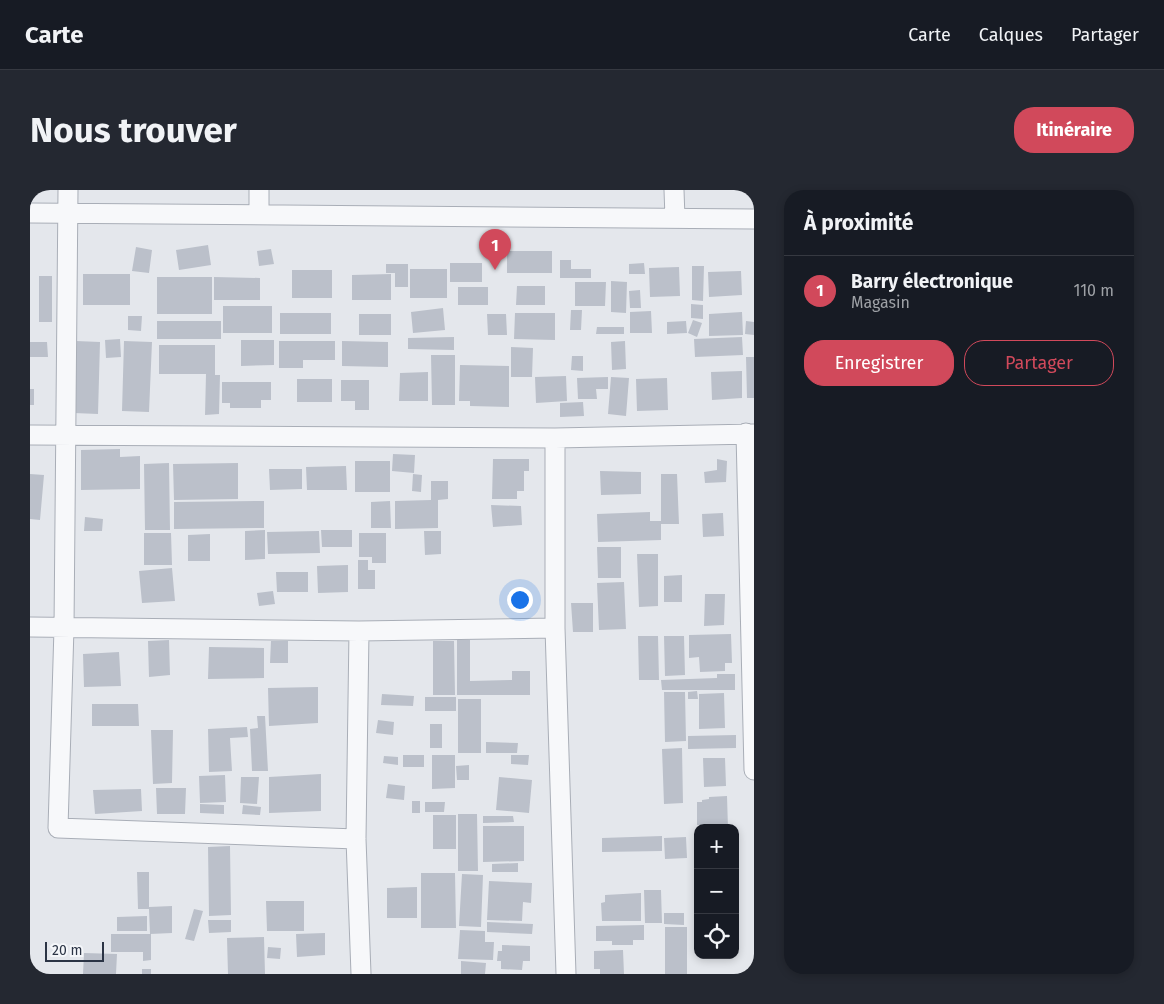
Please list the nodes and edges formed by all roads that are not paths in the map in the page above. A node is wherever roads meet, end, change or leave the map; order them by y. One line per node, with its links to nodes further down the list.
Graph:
1 (68, 190): 5 (street)
2 (259, 190): 6 (street)
3 (674, 190): 7 (street)
4 (30, 213): 5 (street)
5 (68, 213): 6 (street); 11 (street)
6 (259, 214): 7 (street)
7 (675, 218): 8 (street)
8 (754, 219)
9 (750, 433): 12 (street); 17 (street)
10 (30, 435): 11 (street)
11 (65, 435): 12 (street); 14 (street)
12 (555, 438): 15 (street)
13 (30, 627): 14 (street)
14 (64, 628): 16 (street); 18 (street)
15 (555, 628): 16 (street); 20 (street)
16 (360, 631): 18 (street)
17 (754, 770)
18 (356, 839): 19 (street)
19 (361, 974)
20 (566, 974)

